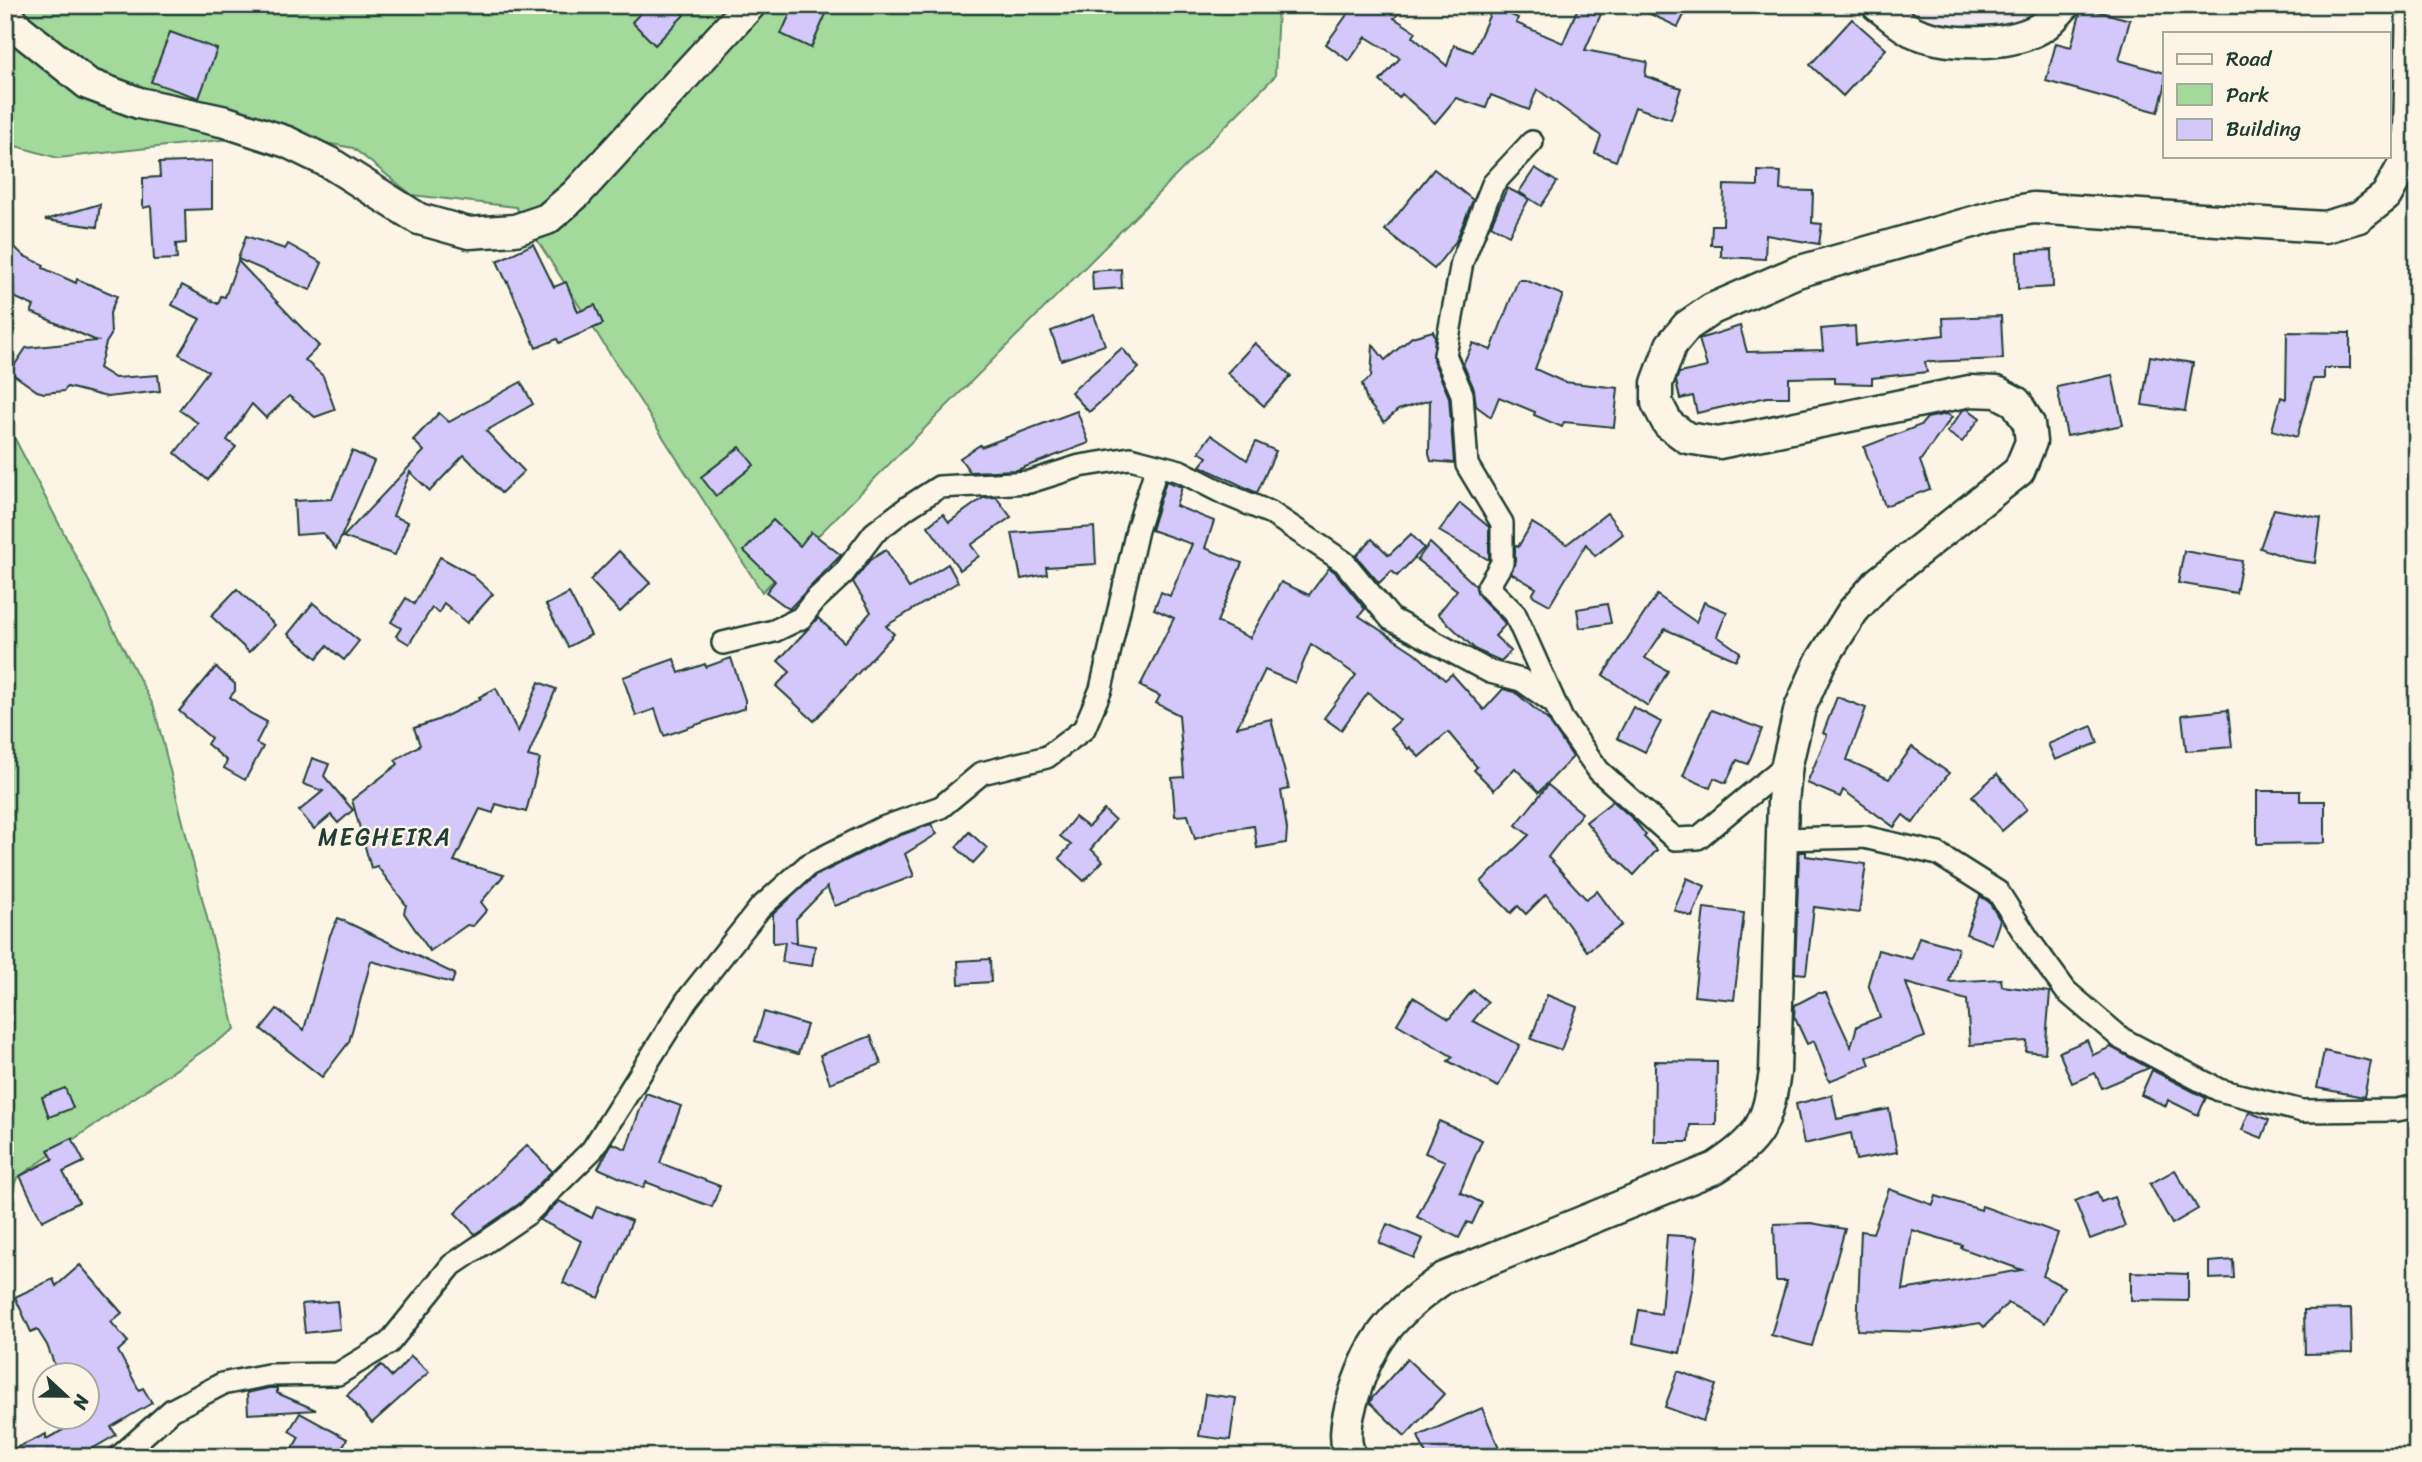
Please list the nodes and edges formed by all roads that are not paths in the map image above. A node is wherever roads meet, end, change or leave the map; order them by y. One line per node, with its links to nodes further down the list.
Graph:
1 (750, 5): 5 (main road)
2 (1877, 5): 3 (main road)
3 (2065, 5)
4 (2412, 5): 10 (main road)
5 (5, 12)
6 (1532, 142): 9 (street)
7 (1157, 466): 8 (street); 9 (street); 13 (street)
8 (723, 643)
9 (1554, 703): 10 (street)
10 (1787, 764): 11 (main road)
11 (1780, 839): 12 (street); 14 (main road)
12 (2417, 1106)
13 (119, 1457)
14 (1352, 1457)

